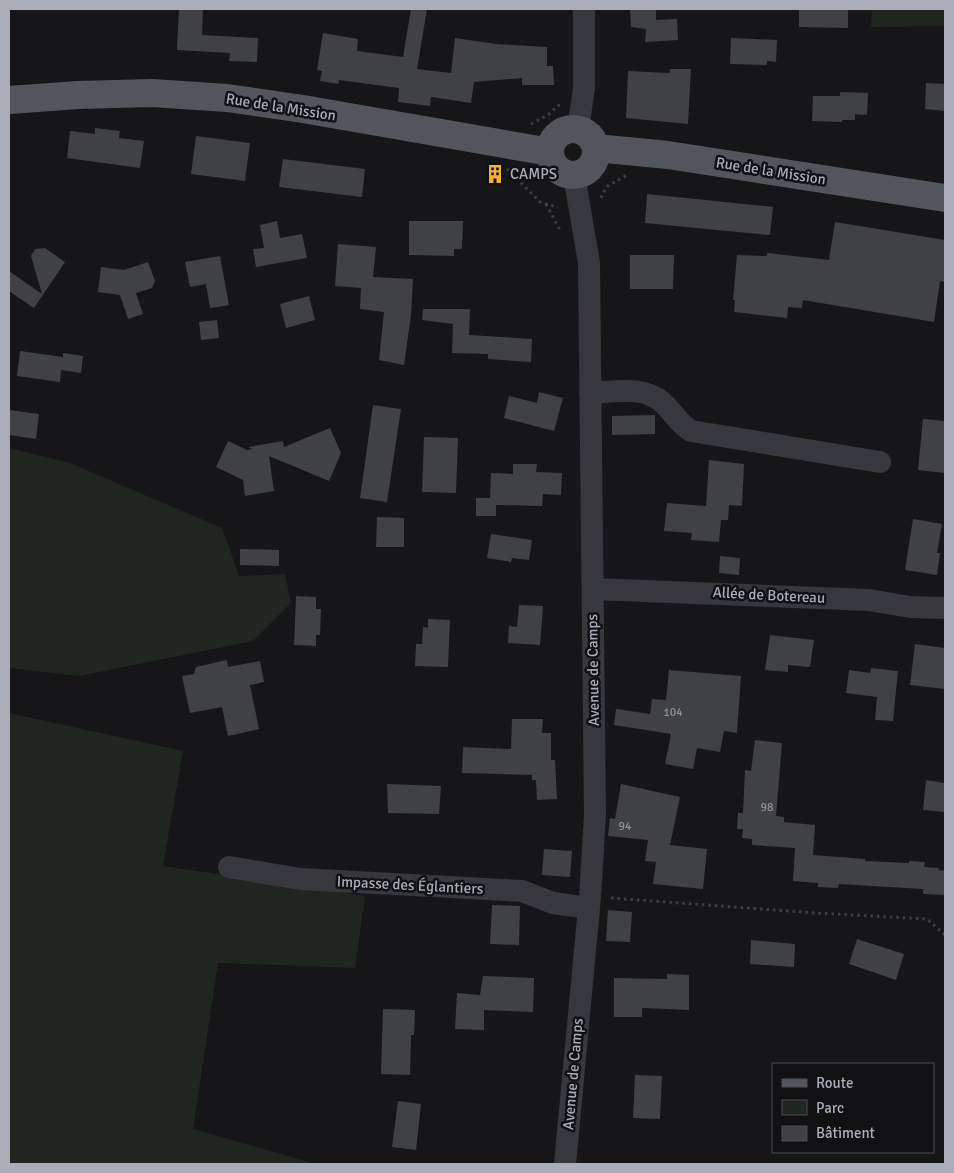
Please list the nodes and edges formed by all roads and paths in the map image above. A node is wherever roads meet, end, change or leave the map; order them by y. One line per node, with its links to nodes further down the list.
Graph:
1 (584, 9): 5 (street)
2 (9, 100): 6 (main road, Rue de la Mission)
3 (564, 101): 4 (path)
4 (528, 126)
5 (587, 139): 6 (main road); 7 (main road); 8 (main road, Rue de la Mission)
6 (550, 152): 7 (main road)
7 (574, 175): 9 (street, Avenue de Camps)
8 (945, 198)
9 (590, 393): 10 (street); 11 (street, Avenue de Camps)
10 (880, 462)
11 (593, 589): 12 (street, Allée de Botereau); 14 (street, Avenue de Camps)
12 (945, 608)
13 (229, 867): 14 (street, Impasse des Églantiers)
14 (589, 902): 15 (path); 16 (street, Avenue de Camps)
15 (945, 935)
16 (565, 1164)

